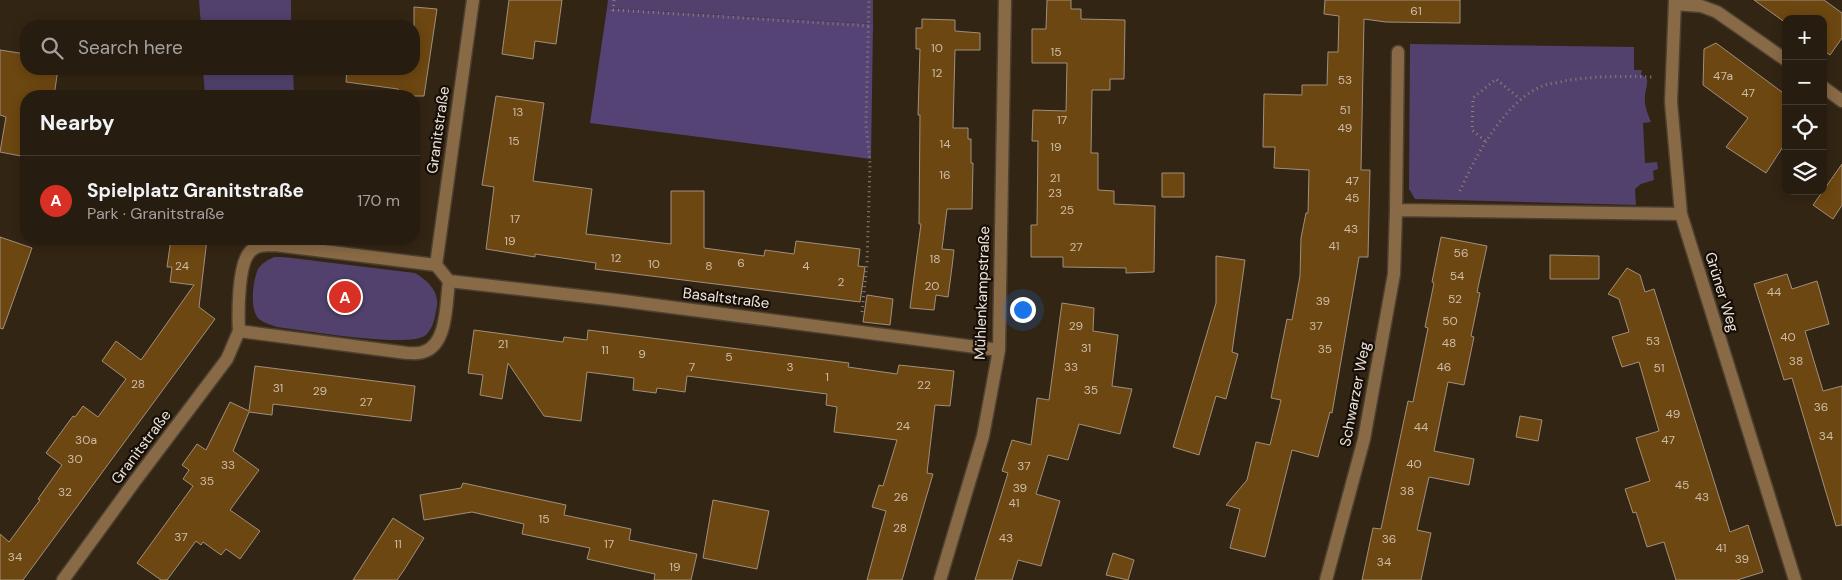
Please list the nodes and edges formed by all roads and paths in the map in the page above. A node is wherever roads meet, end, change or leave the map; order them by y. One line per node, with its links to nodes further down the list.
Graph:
1 (473, 0): 17 (street, Granitstraße)
2 (614, 0): 6 (path)
3 (869, 0): 6 (path)
4 (1005, 0): 21 (street, Mühlenkampstraße)
5 (1675, 2): 8 (street); 16 (street, Grüner Weg)
6 (868, 26): 20 (path)
7 (1398, 52): 14 (street, Schwarzer Weg)
8 (1782, 57)
9 (1629, 76): 11 (path)
10 (1827, 90): 12 (street)
11 (1520, 100): 13 (path); 13 (path)
12 (1842, 101)
13 (1485, 141): 15 (path)
14 (1396, 210): 15 (street); 24 (street, Schwarzer Weg)
15 (1454, 210): 16 (street)
16 (1681, 214): 25 (street, Grüner Weg)
17 (436, 265): 18 (street); 19 (street, Granitstraße)
18 (449, 281): 19 (street); 20 (street, Basaltstraße)
19 (239, 331): 22 (street, Granitstraße)
20 (859, 332): 21 (street, Basaltstraße)
21 (999, 350): 23 (street, Mühlenkampstraße)
22 (63, 580)
23 (940, 580)
24 (1326, 580)
25 (1795, 580)

